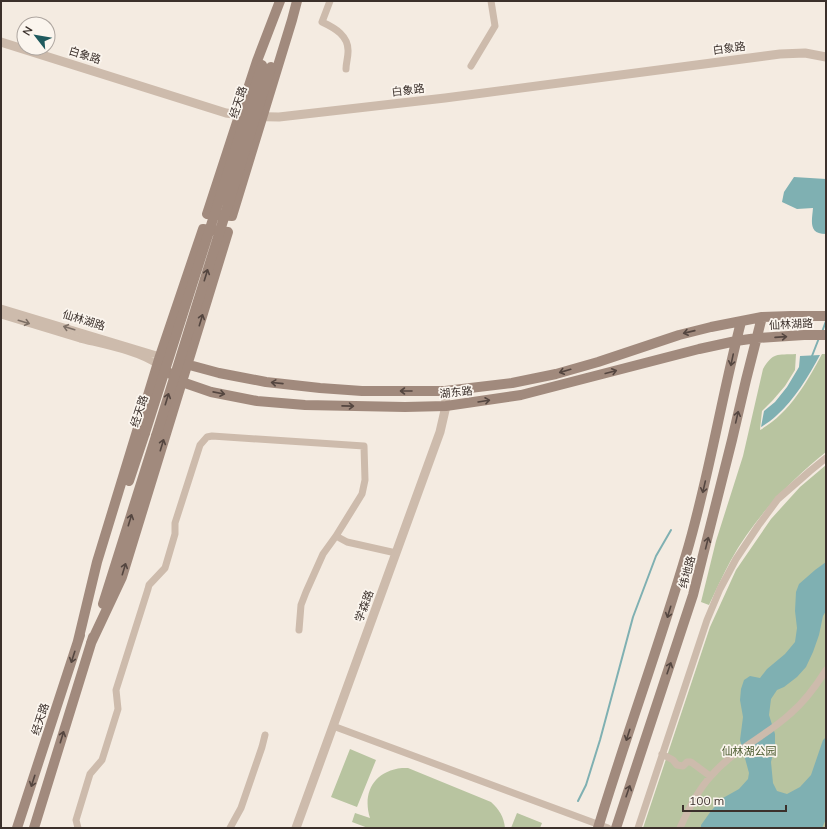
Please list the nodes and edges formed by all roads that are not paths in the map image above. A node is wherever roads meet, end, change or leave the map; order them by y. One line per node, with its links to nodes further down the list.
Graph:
1 (281, 1): 8 (main road, 经天路); 11 (main road)
2 (293, 1): 8 (main road, 经天路)
3 (296, 1): 12 (main road)
4 (330, 1): 10 (street)
5 (491, 1): 9 (street)
6 (1, 42): 11 (street, 白象路)
7 (826, 57): 12 (street, 白象路)
8 (266, 66): 32 (main road, 经天路, bridge); 33 (main road, 经天路, one-way to 8, bridge)
9 (471, 66)
10 (346, 69)
11 (239, 115): 12 (street, 白象路); 13 (main road)
12 (263, 117): 13 (main road)
13 (220, 214): 14 (main road)
14 (216, 230): 23 (main road); 24 (main road, one-way to 14)
15 (1, 308): 23 (street, 仙林湖路, one-way to 15)
16 (1, 315): 23 (street, 仙林湖路, one-way to 23)
17 (826, 316): 18 (main road, 仙林湖路)
18 (762, 317): 19 (main road, 湖东路); 21 (main road, 纬地路)
19 (741, 322): 22 (main road, 纬地路); 26 (main road, 湖东路, one-way to 26)
20 (826, 335): 21 (main road, 仙林湖路, one-way to 20)
21 (757, 338): 22 (main road, 湖东路); 45 (main road, 纬地路, one-way to 21)
22 (736, 341): 27 (main road, 湖东路, one-way to 22); 39 (main road, 纬地路, one-way to 39)
23 (159, 361): 24 (main road, 湖东路); 25 (main road, 湖东路); 32 (main road)
24 (187, 365): 25 (main road); 26 (main road, 湖东路, one-way to 24)
25 (182, 382): 27 (main road, 湖东路, one-way to 27); 33 (main road, one-way to 25)
26 (445, 391): 27 (street, 学森路)
27 (446, 406): 30 (street, 学森路)
28 (826, 458): 37 (street)
29 (336, 536): 30 (street); 31 (street); 42 (street)
30 (396, 553): 35 (street, 学森路)
31 (299, 630)
32 (78, 641): 40 (main road, 经天路, one-way to 40)
33 (91, 643): 41 (main road, 经天路, one-way to 33)
34 (826, 670): 38 (street)
35 (333, 726): 39 (street); 44 (street, 学森路)
36 (265, 735): 43 (street)
37 (662, 754): 38 (street); 46 (street)
38 (710, 776): 47 (street)
39 (601, 827)
40 (17, 828)
41 (34, 828)
42 (78, 828)
43 (230, 828)
44 (296, 828)
45 (616, 828)
46 (638, 828)
47 (680, 828)

